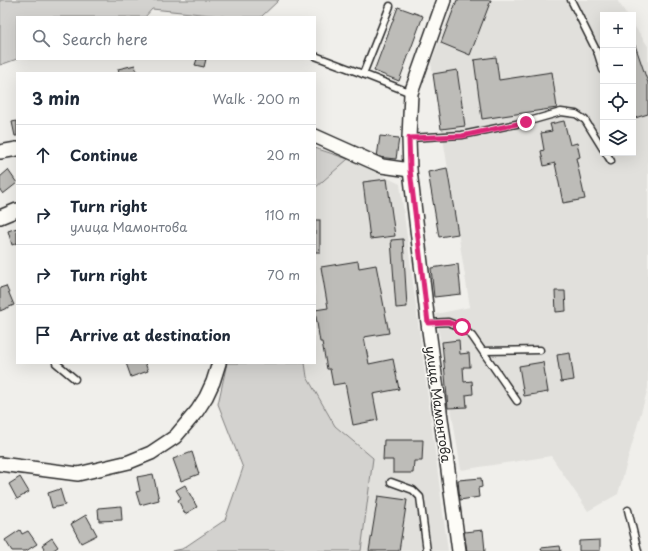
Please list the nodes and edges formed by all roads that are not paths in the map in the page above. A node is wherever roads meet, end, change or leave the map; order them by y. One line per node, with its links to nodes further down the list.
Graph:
1 (444, 0): 7 (street, улица Мамонтова)
2 (571, 0): 5 (lane)
3 (390, 6): 6 (lane)
4 (316, 56): 6 (lane)
5 (600, 60)
6 (363, 74): 7 (lane)
7 (411, 93): 9 (street, улица Мамонтова)
8 (316, 136): 15 (street)
9 (409, 138): 10 (lane); 15 (street, улица Мамонтова)
10 (600, 144)
11 (16, 149): 12 (street)
12 (0, 152)
13 (608, 156): 14 (lane)
14 (611, 161)
15 (410, 170): 18 (street, улица Мамонтова)
16 (16, 210): 17 (street)
17 (0, 217)
18 (428, 323): 20 (lane); 29 (street, улица Мамонтова)
19 (540, 350): 20 (lane)
20 (483, 351): 24 (lane)
21 (57, 364): 23 (lane)
22 (219, 364): 25 (street)
23 (75, 379)
24 (517, 401)
25 (0, 464)
26 (391, 482): 28 (lane)
27 (628, 510): 30 (lane)
28 (427, 551)
29 (459, 551)
30 (638, 551)

